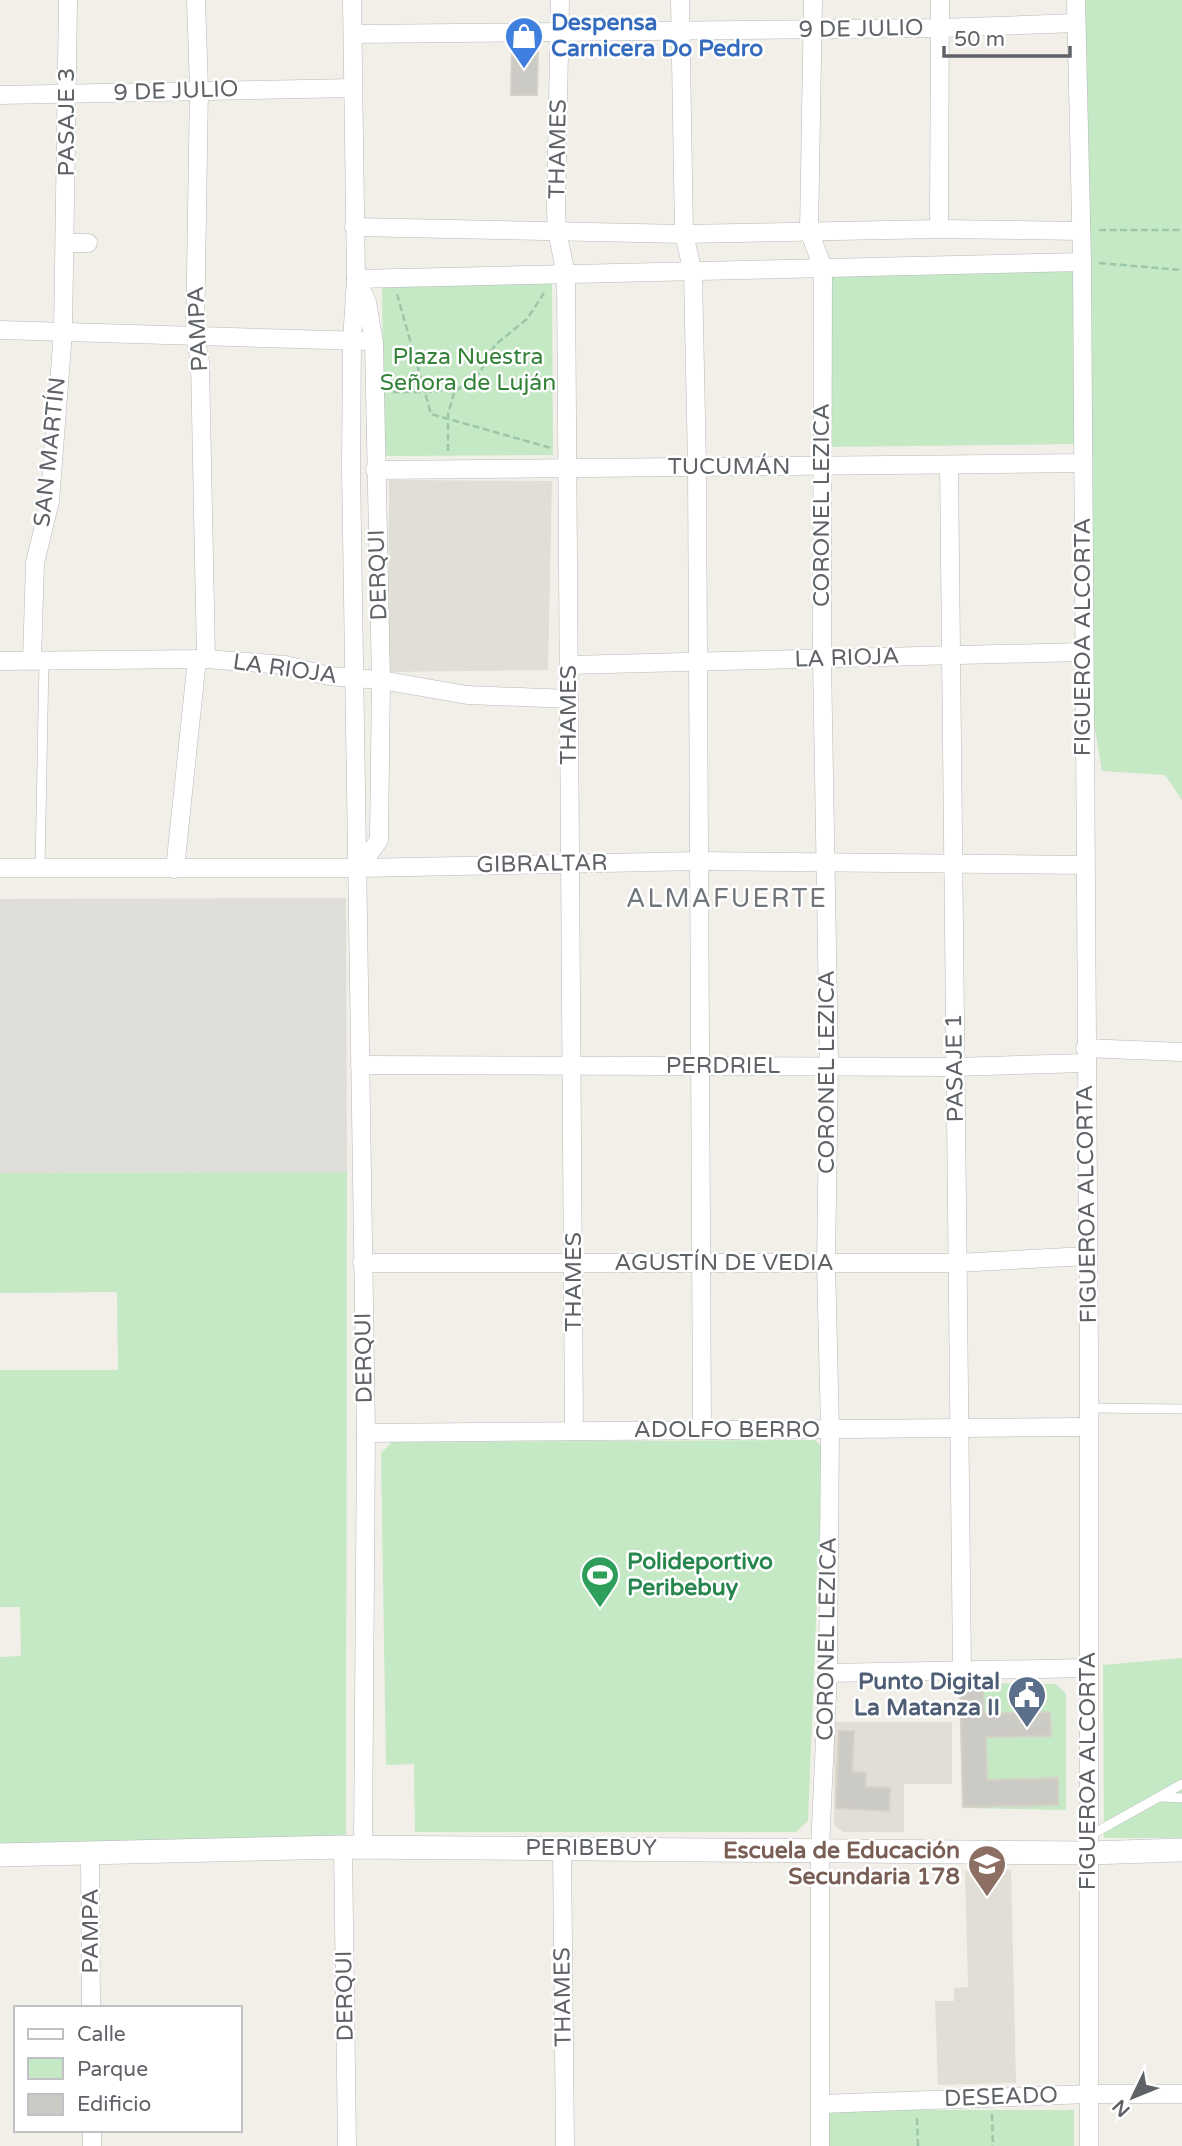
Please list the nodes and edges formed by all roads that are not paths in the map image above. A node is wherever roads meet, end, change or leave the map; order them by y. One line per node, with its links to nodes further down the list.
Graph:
1 (68, 0): 18 (street, PASAJE 3)
2 (196, 0): 16 (street, PAMPA)
3 (352, 0): 14 (street, DERQUI)
4 (560, 0): 12 (street, THAMES)
5 (680, 0): 13 (street)
6 (813, 0): 11 (street, CORONEL LEZICA)
7 (940, 0): 10 (street)
8 (1076, 0): 9 (street, FIGUEROA ALCORTA)
9 (1076, 23): 10 (street, 9 DE JULIO); 23 (street, FIGUEROA ALCORTA)
10 (940, 28): 11 (street, 9 DE JULIO); 20 (street)
11 (813, 30): 13 (street, 9 DE JULIO); 22 (street, CORONEL LEZICA)
12 (561, 31): 13 (street, 9 DE JULIO); 14 (street, 9 DE JULIO); 21 (street, THAMES)
13 (680, 31): 24 (street)
14 (352, 34): 15 (street, DERQUI)
15 (353, 88): 16 (street, 9 DE JULIO); 19 (street, DERQUI)
16 (199, 89): 18 (street, 9 DE JULIO); 34 (street, PAMPA)
17 (0, 95): 18 (street, 9 DE JULIO)
18 (68, 96): 25 (street, PASAJE 3)
19 (355, 227): 21 (street); 31 (street, DERQUI)
20 (939, 229): 22 (street); 23 (street)
21 (557, 231): 24 (street); 30 (street, THAMES)
22 (809, 231): 24 (street); 28 (street, CORONEL LEZICA)
23 (1082, 231): 27 (street, FIGUEROA ALCORTA)
24 (684, 234): 29 (street)
25 (66, 243): 26 (street); 33 (street, SAN MARTÍN)
26 (88, 243)
27 (1082, 262): 28 (street); 38 (street, FIGUEROA ALCORTA)
28 (823, 268): 29 (street); 41 (street, CORONEL LEZICA)
29 (693, 273): 30 (street); 40 (street)
30 (560, 275): 31 (street); 37 (street, THAMES)
31 (356, 279): 35 (street, DERQUI); 36 (street, DERQUI)
32 (0, 330): 33 (street)
33 (63, 331): 34 (street); 48 (street, SAN MARTÍN)
34 (195, 337): 35 (street); 45 (street, PAMPA)
35 (352, 340): 36 (street); 51 (street, DERQUI)
36 (374, 343): 42 (street, DERQUI)
37 (567, 460): 40 (street, TUCUMÁN); 42 (street, TUCUMÁN); 50 (street, THAMES)
38 (1082, 463): 39 (street, TUCUMÁN); 43 (street, FIGUEROA ALCORTA)
39 (949, 465): 41 (street, TUCUMÁN); 44 (street, PASAJE 1)
40 (697, 467): 41 (street, TUCUMÁN); 49 (street)
41 (821, 467): 46 (street, CORONEL LEZICA)
42 (375, 470): 52 (street, DERQUI)
43 (1082, 652): 44 (street, LA RIOJA); 58 (street, FIGUEROA ALCORTA)
44 (950, 654): 46 (street, LA RIOJA); 57 (street, PASAJE 1)
45 (202, 659): 48 (street, LA RIOJA); 51 (street, LA RIOJA); 62 (street, PAMPA)
46 (822, 660): 49 (street, LA RIOJA); 55 (street, CORONEL LEZICA)
47 (0, 661): 48 (street, LA RIOJA)
48 (38, 661): 59 (lane)
49 (698, 662): 50 (street, LA RIOJA); 54 (street)
50 (569, 665): 53 (street, THAMES)
51 (354, 678): 52 (street, LA RIOJA); 60 (street, DERQUI)
52 (381, 680): 53 (street, LA RIOJA); 60 (street, DERQUI)
53 (569, 699): 56 (street, THAMES)
54 (699, 861): 55 (street, GIBRALTAR); 56 (street, GIBRALTAR); 68 (street)
55 (825, 862): 57 (street, GIBRALTAR); 66 (street, CORONEL LEZICA)
56 (568, 863): 60 (street, GIBRALTAR); 67 (street, THAMES)
57 (953, 863): 58 (street, GIBRALTAR); 69 (street, PASAJE 1)
58 (1084, 864): 64 (street, FIGUEROA ALCORTA)
59 (40, 868): 61 (street, GIBRALTAR); 62 (street, GIBRALTAR)
60 (359, 868): 62 (street, GIBRALTAR); 65 (street, DERQUI)
61 (0, 869)
62 (175, 869)
63 (1182, 1052): 64 (street, PERDRIEL)
64 (1085, 1055): 69 (street, PERDRIEL); 70 (street, FIGUEROA ALCORTA)
65 (360, 1065): 67 (street, PERDRIEL); 71 (street, DERQUI)
66 (830, 1065): 68 (street, PERDRIEL); 69 (street, PERDRIEL); 72 (street, CORONEL LEZICA)
67 (571, 1066): 68 (street, PERDRIEL); 74 (street, THAMES)
68 (698, 1066): 75 (street)
69 (954, 1067): 73 (street, PASAJE 1)
70 (1087, 1256): 73 (street, AGUSTÍN DE VEDIA); 76 (street, FIGUEROA ALCORTA)
71 (362, 1263): 74 (street, AGUSTÍN DE VEDIA); 83 (street, DERQUI)
72 (825, 1263): 73 (street, AGUSTÍN DE VEDIA); 75 (street, AGUSTÍN DE VEDIA); 80 (street, CORONEL LEZICA)
73 (957, 1263): 79 (street, PASAJE 1)
74 (575, 1264): 75 (street, AGUSTÍN DE VEDIA); 82 (street, THAMES)
75 (700, 1265): 81 (street)
76 (1088, 1408): 77 (lane); 78 (street, FIGUEROA ALCORTA)
77 (1182, 1409)
78 (1088, 1427): 79 (street, ADOLFO BERRO); 84 (street, FIGUEROA ALCORTA)
79 (959, 1428): 80 (street, ADOLFO BERRO); 85 (street, PASAJE 1)
80 (831, 1429): 81 (street, ADOLFO BERRO); 86 (street, CORONEL LEZICA)
81 (702, 1430): 82 (street, ADOLFO BERRO)
82 (574, 1431): 83 (street, ADOLFO BERRO)
83 (366, 1433): 91 (street, DERQUI)
84 (1088, 1668): 85 (street); 90 (street, FIGUEROA ALCORTA)
85 (962, 1670): 86 (street)
86 (828, 1673): 92 (street, CORONEL LEZICA)
87 (1182, 1784): 88 (lane)
88 (1159, 1797): 89 (lane); 90 (lane)
89 (1182, 1798)
90 (1090, 1844): 92 (street, PERIBEBUY); 94 (street, PERIBEBUY); 98 (street, FIGUEROA ALCORTA)
91 (353, 1847): 93 (street, PERIBEBUY); 95 (street, PERIBEBUY); 101 (street, DERQUI)
92 (820, 1848): 93 (street, PERIBEBUY); 100 (street, CORONEL LEZICA)
93 (562, 1849): 102 (street, THAMES)
94 (1182, 1850)
95 (90, 1854): 96 (street, PERIBEBUY); 97 (street, PAMPA)
96 (0, 1855)
97 (91, 2006)
98 (1089, 2094): 99 (street, DESEADO); 100 (street, DESEADO); 104 (street, FIGUEROA ALCORTA)
99 (1182, 2094)
100 (821, 2104): 103 (street, CORONEL LEZICA)
101 (346, 2146)
102 (565, 2146)
103 (820, 2146)
104 (1089, 2146)

